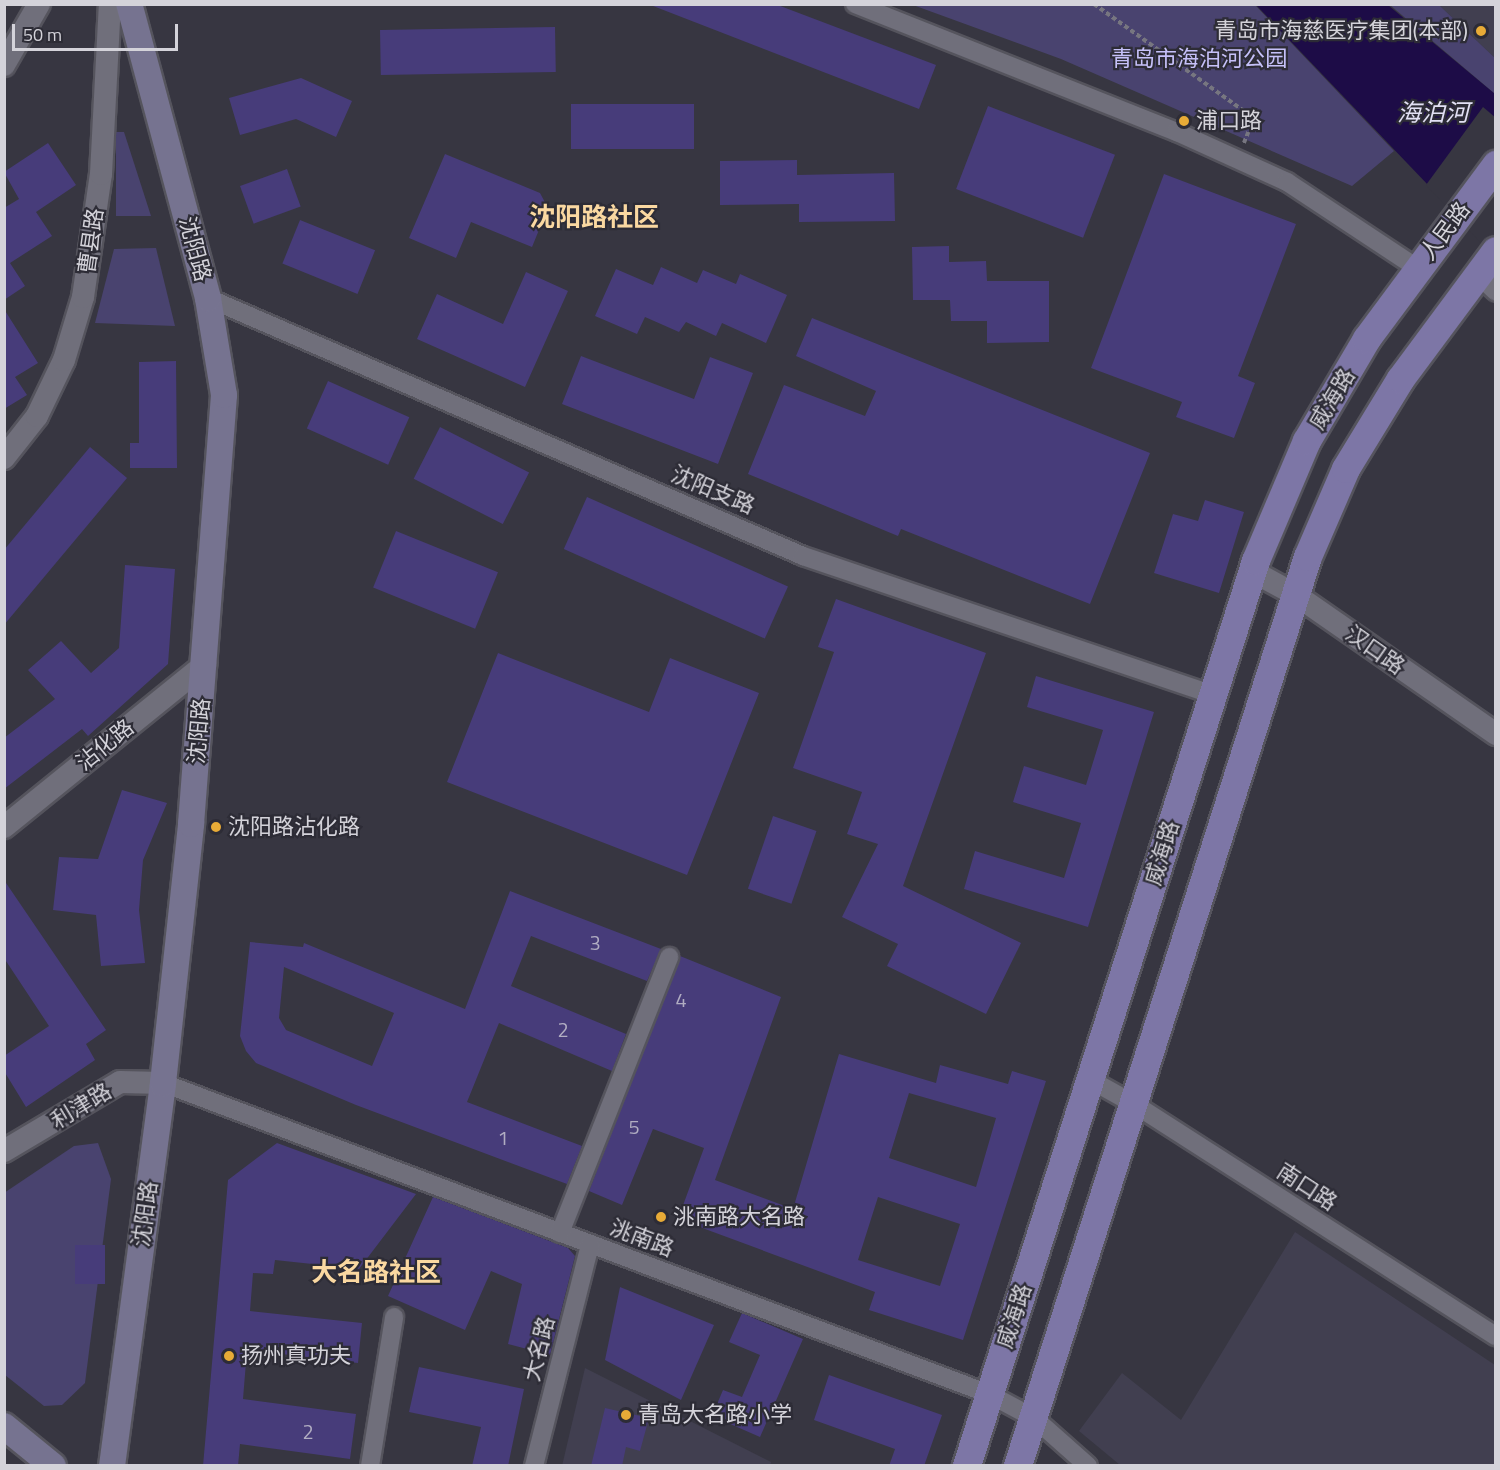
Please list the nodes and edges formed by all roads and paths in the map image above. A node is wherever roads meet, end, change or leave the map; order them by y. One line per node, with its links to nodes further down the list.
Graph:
1 (39, 4): 6 (street)
2 (110, 4): 13 (street, 曹县路)
3 (129, 4): 12 (main road, 沈阳路)
4 (855, 4): 7 (street)
5 (1094, 4): 7 (path)
6 (4, 65)
7 (1237, 160): 10 (street)
8 (1496, 165): 10 (main road, 人民路)
9 (1496, 251): 11 (main road)
10 (1417, 268): 14 (main road, 威海路)
11 (1486, 283): 15 (main road)
12 (208, 298): 16 (main road, 沈阳路); 17 (street, 沈阳支路)
13 (4, 458)
14 (1252, 571): 15 (street, 汉口路); 17 (main road, 威海路)
15 (1296, 595): 18 (street, 汉口路); 23 (main road)
16 (205, 664): 19 (street, 沾化路); 22 (main road, 沈阳路)
17 (1211, 694): 21 (main road, 威海路)
18 (1496, 734)
19 (4, 827)
20 (669, 957): 25 (street)
21 (1091, 1080): 23 (street, 南口路); 29 (main road, 威海路)
22 (163, 1083): 24 (street, 利津路); 25 (street, 洮南路); 33 (main road, 沈阳路)
23 (1134, 1104): 28 (street, 南口路); 30 (main road)
24 (4, 1151)
25 (560, 1233): 26 (street, 洮南路)
26 (590, 1244): 29 (street, 洮南路); 35 (street, 大名路)
27 (394, 1317): 34 (street)
28 (1496, 1336)
29 (989, 1394): 30 (street, 洮南路); 36 (main road, 威海路)
30 (1034, 1418): 37 (main road); 38 (street, 洮南路)
31 (4, 1426): 32 (main road)
32 (53, 1466)
33 (111, 1466)
34 (370, 1466)
35 (534, 1466)
36 (968, 1466)
37 (1018, 1466)
38 (1088, 1466)

